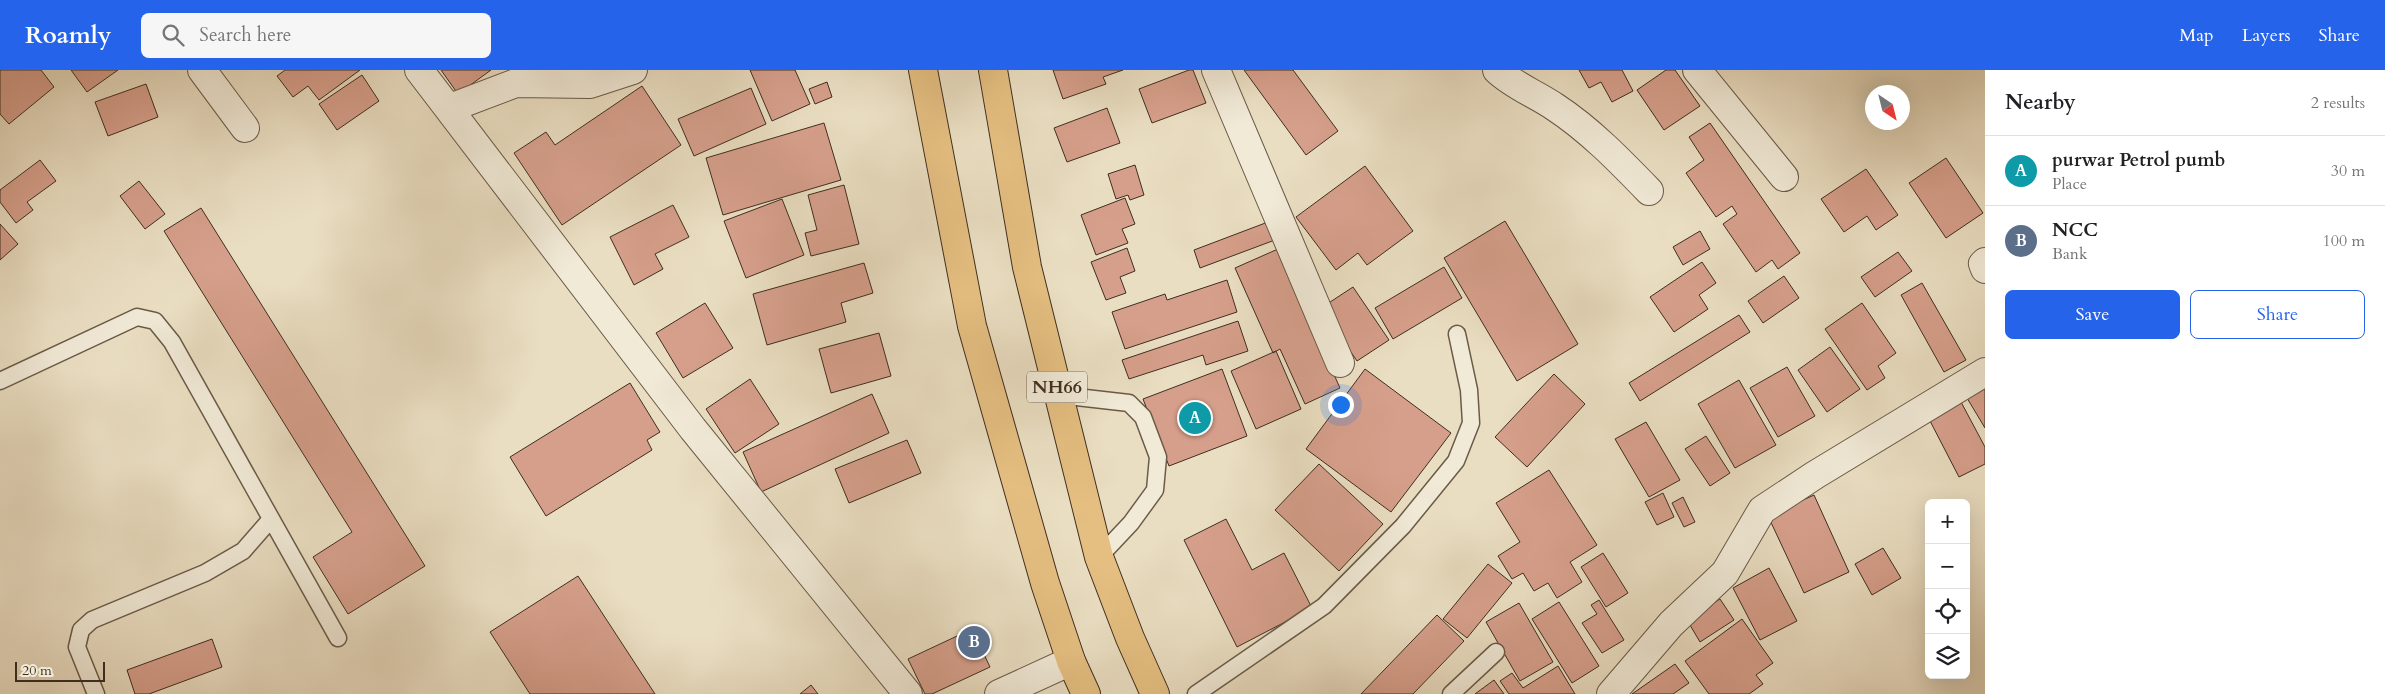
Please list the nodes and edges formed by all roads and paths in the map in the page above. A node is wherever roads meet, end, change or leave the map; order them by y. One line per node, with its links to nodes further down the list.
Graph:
1 (202, 70): 10 (street)
2 (419, 70): 9 (street)
3 (633, 70): 9 (street)
4 (923, 70): 24 (highway)
5 (993, 70): 19 (highway, NH66)
6 (1216, 70): 16 (street)
7 (1497, 70): 12 (street)
8 (1697, 70): 11 (street)
9 (450, 108): 26 (street)
10 (245, 128)
11 (1784, 176)
12 (1649, 191)
13 (1985, 262): 14 (street)
14 (1985, 269)
15 (1457, 334): 30 (lane)
16 (1340, 363)
17 (1985, 372): 32 (street)
18 (0, 381): 20 (lane)
19 (1059, 394): 21 (highway, NH66); 21 (lane)
20 (271, 519): 22 (lane); 25 (lane)
21 (1099, 557): 29 (highway, NH66)
22 (338, 638)
23 (1496, 652): 31 (lane)
24 (1071, 661): 27 (street); 28 (highway)
25 (96, 694)
26 (908, 694)
27 (1000, 694)
28 (1086, 694)
29 (1155, 694)
30 (1196, 694)
31 (1451, 694)
32 (1611, 694)

